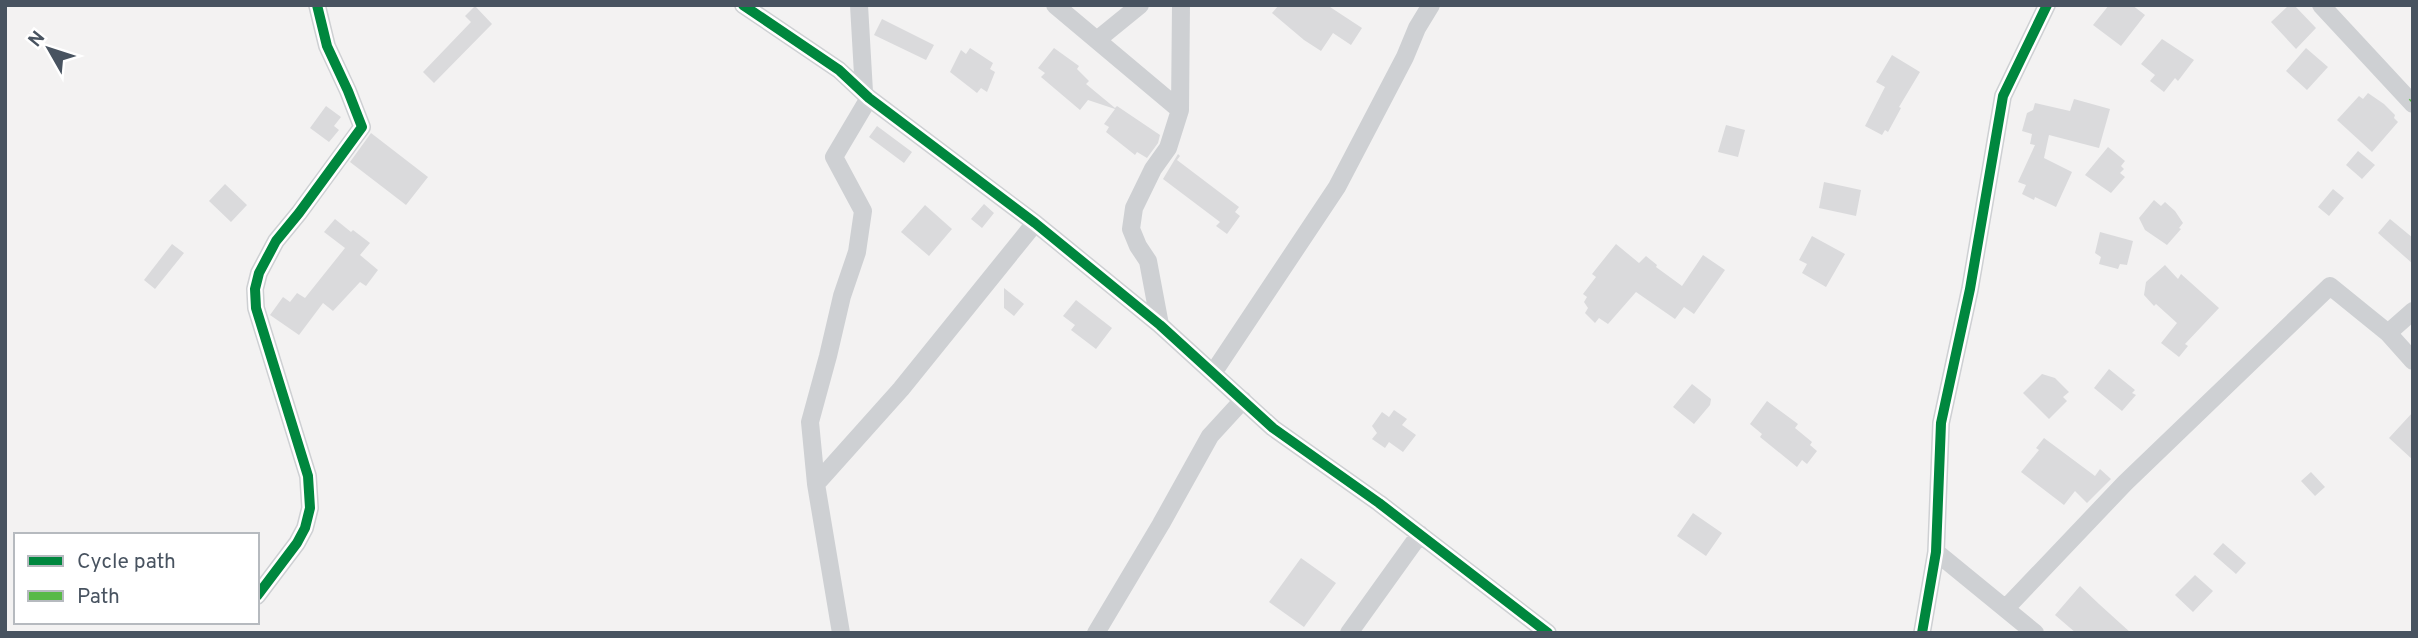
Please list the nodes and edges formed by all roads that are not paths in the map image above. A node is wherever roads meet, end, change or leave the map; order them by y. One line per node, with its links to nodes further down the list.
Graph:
1 (317, 5): 24 (street)
2 (743, 5): 11 (street)
3 (859, 5): 11 (street)
4 (1055, 5): 10 (street)
5 (1140, 5): 10 (street)
6 (1181, 5): 13 (street)
7 (1431, 5): 19 (street)
8 (2047, 5): 23 (street)
9 (2321, 5): 12 (street)
10 (1097, 40): 13 (street)
11 (867, 95): 14 (street); 21 (street)
12 (2413, 104)
13 (1180, 110): 16 (street)
14 (1035, 223): 16 (street); 21 (street)
15 (2413, 312): 17 (street)
16 (1160, 326): 19 (street)
17 (2388, 333): 18 (street); 25 (street)
18 (2413, 361)
19 (1213, 373): 20 (street)
20 (1243, 400): 22 (street); 27 (street)
21 (816, 484): 26 (street)
22 (1420, 534): 28 (street); 29 (street)
23 (1936, 552): 25 (street); 30 (street)
24 (259, 593)
25 (2006, 608): 31 (street)
26 (841, 633)
27 (1096, 633)
28 (1349, 633)
29 (1548, 633)
30 (1922, 633)
31 (2035, 633)

